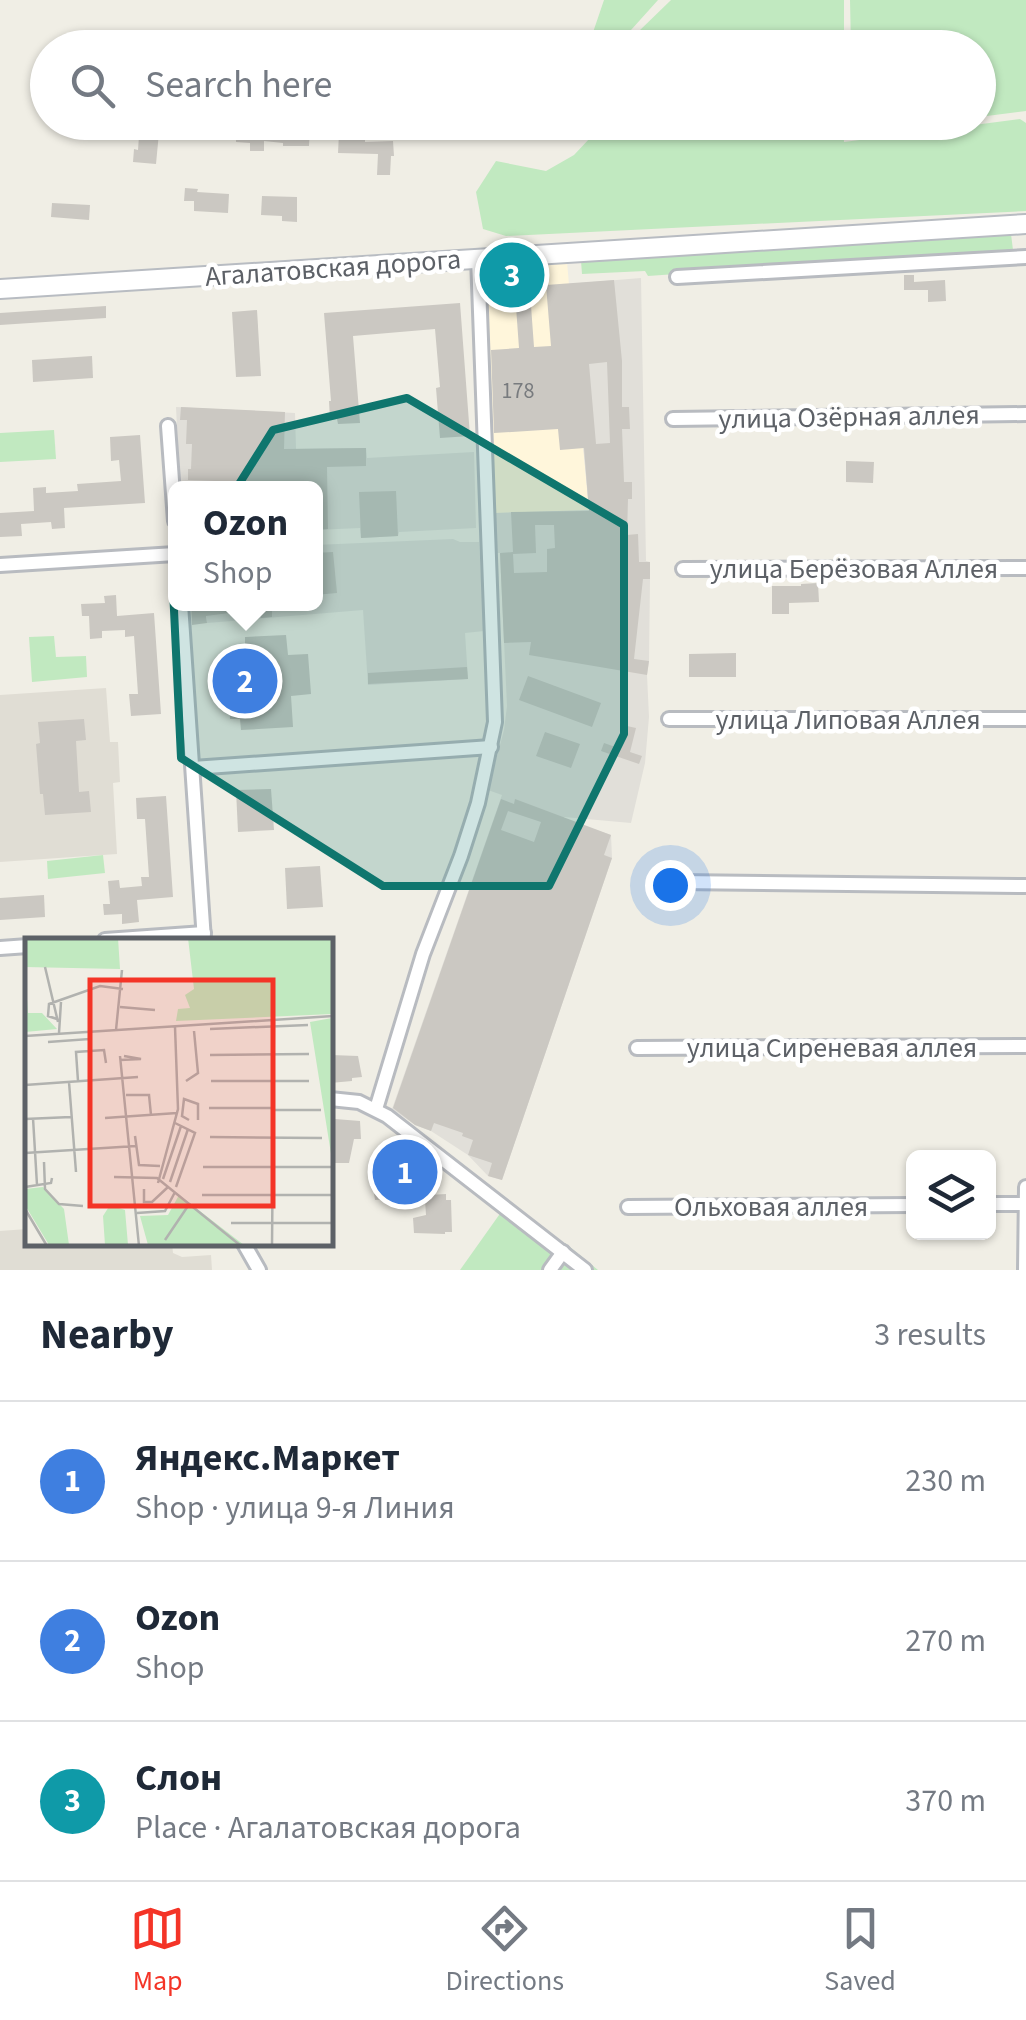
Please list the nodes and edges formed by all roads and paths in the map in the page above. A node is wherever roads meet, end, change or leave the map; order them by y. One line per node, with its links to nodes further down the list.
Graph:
1 (1026, 224): 2 (main road, Агалатовская дорога)
2 (478, 257): 5 (main road, Агалатовская дорога); 17 (street)
3 (1026, 257): 4 (street)
4 (676, 277)
5 (0, 290)
6 (1026, 414): 7 (street, улица Озёрная аллея)
7 (673, 419)
8 (168, 426): 9 (street)
9 (172, 481)
10 (168, 554): 11 (street)
11 (0, 565)
12 (682, 568): 13 (street, улица Берёзовая Аллея)
13 (1026, 568)
14 (182, 611): 18 (street)
15 (669, 719): 16 (street, улица Липовая Аллея)
16 (1026, 720)
17 (490, 747): 18 (street); 28 (street)
18 (193, 768): 21 (street)
19 (677, 882): 20 (street)
20 (1026, 886)
21 (204, 936): 22 (street)
22 (154, 938)
23 (25, 946): 24 (street)
24 (0, 948)
25 (1026, 1046): 26 (street, улица Сиреневая аллея)
26 (637, 1048)
27 (332, 1099): 28 (street)
28 (376, 1109): 35 (street)
29 (1026, 1187): 31 (street)
30 (996, 1204): 31 (street)
31 (1026, 1204): 39 (street)
32 (906, 1205): 33 (street, Ольховая аллея)
33 (628, 1207)
34 (245, 1245): 36 (street)
35 (564, 1252): 37 (street); 38 (street)
36 (259, 1270)
37 (550, 1270)
38 (585, 1270)
39 (1025, 1270)

